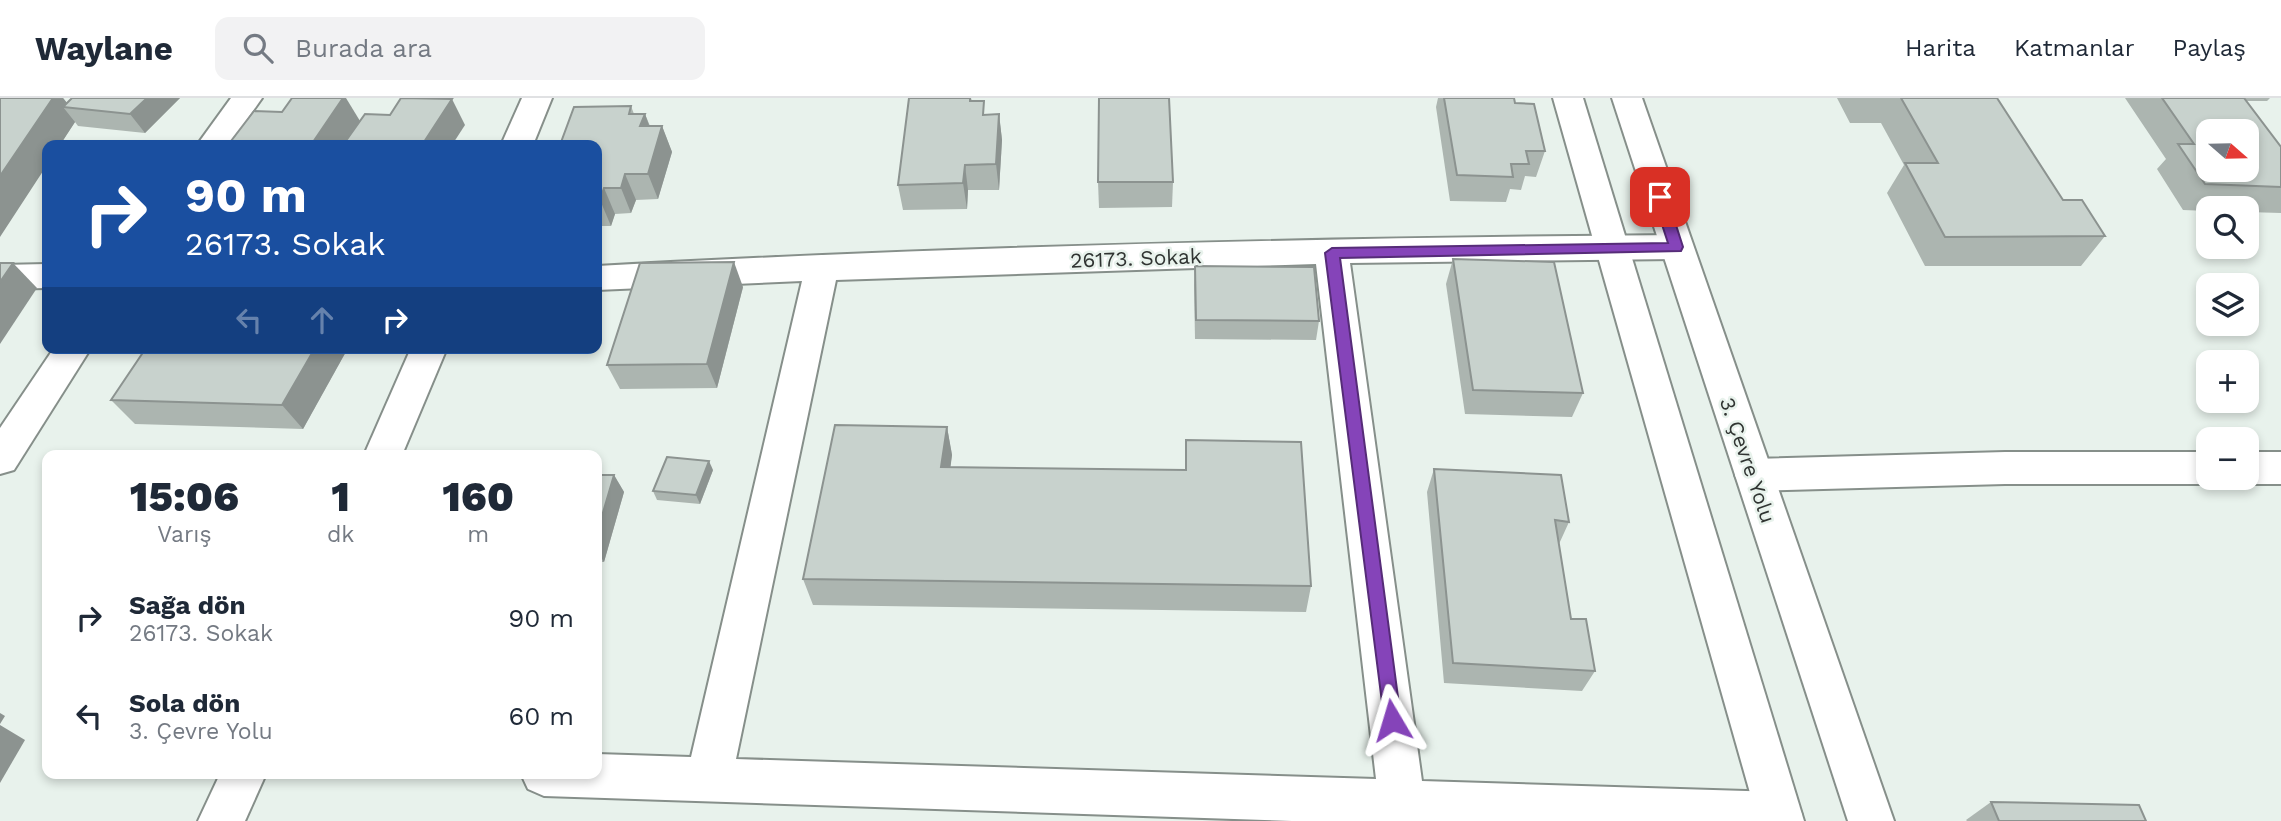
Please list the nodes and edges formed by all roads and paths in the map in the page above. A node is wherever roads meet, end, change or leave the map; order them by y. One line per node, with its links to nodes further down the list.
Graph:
1 (247, 98): 5 (street)
2 (537, 98): 6 (street)
3 (1568, 98): 8 (street)
4 (1627, 98): 7 (street, 3. Çevre Yolu)
5 (217, 140)
6 (519, 140)
7 (1676, 247): 8 (street, 26173. Sokak); 21 (street, 3. Çevre Yolu)
8 (1611, 248): 9 (street, 26173. Sokak); 26 (street)
9 (1332, 253): 10 (street, 26173. Sokak); 25 (street)
10 (822, 267): 13 (street, 26173. Sokak); 24 (street)
11 (42, 276): 12 (street)
12 (0, 277)
13 (602, 278)
14 (68, 354): 17 (street)
15 (426, 354): 16 (street)
16 (385, 450)
17 (0, 459)
18 (2196, 468): 21 (street)
19 (2259, 468): 20 (street)
20 (2281, 468)
21 (1754, 475): 28 (street, 3. Çevre Yolu)
22 (602, 776): 24 (street)
23 (241, 779): 27 (street)
24 (709, 779): 25 (street)
25 (1402, 802): 26 (street)
26 (1780, 818)
27 (221, 821)
28 (1871, 821)

